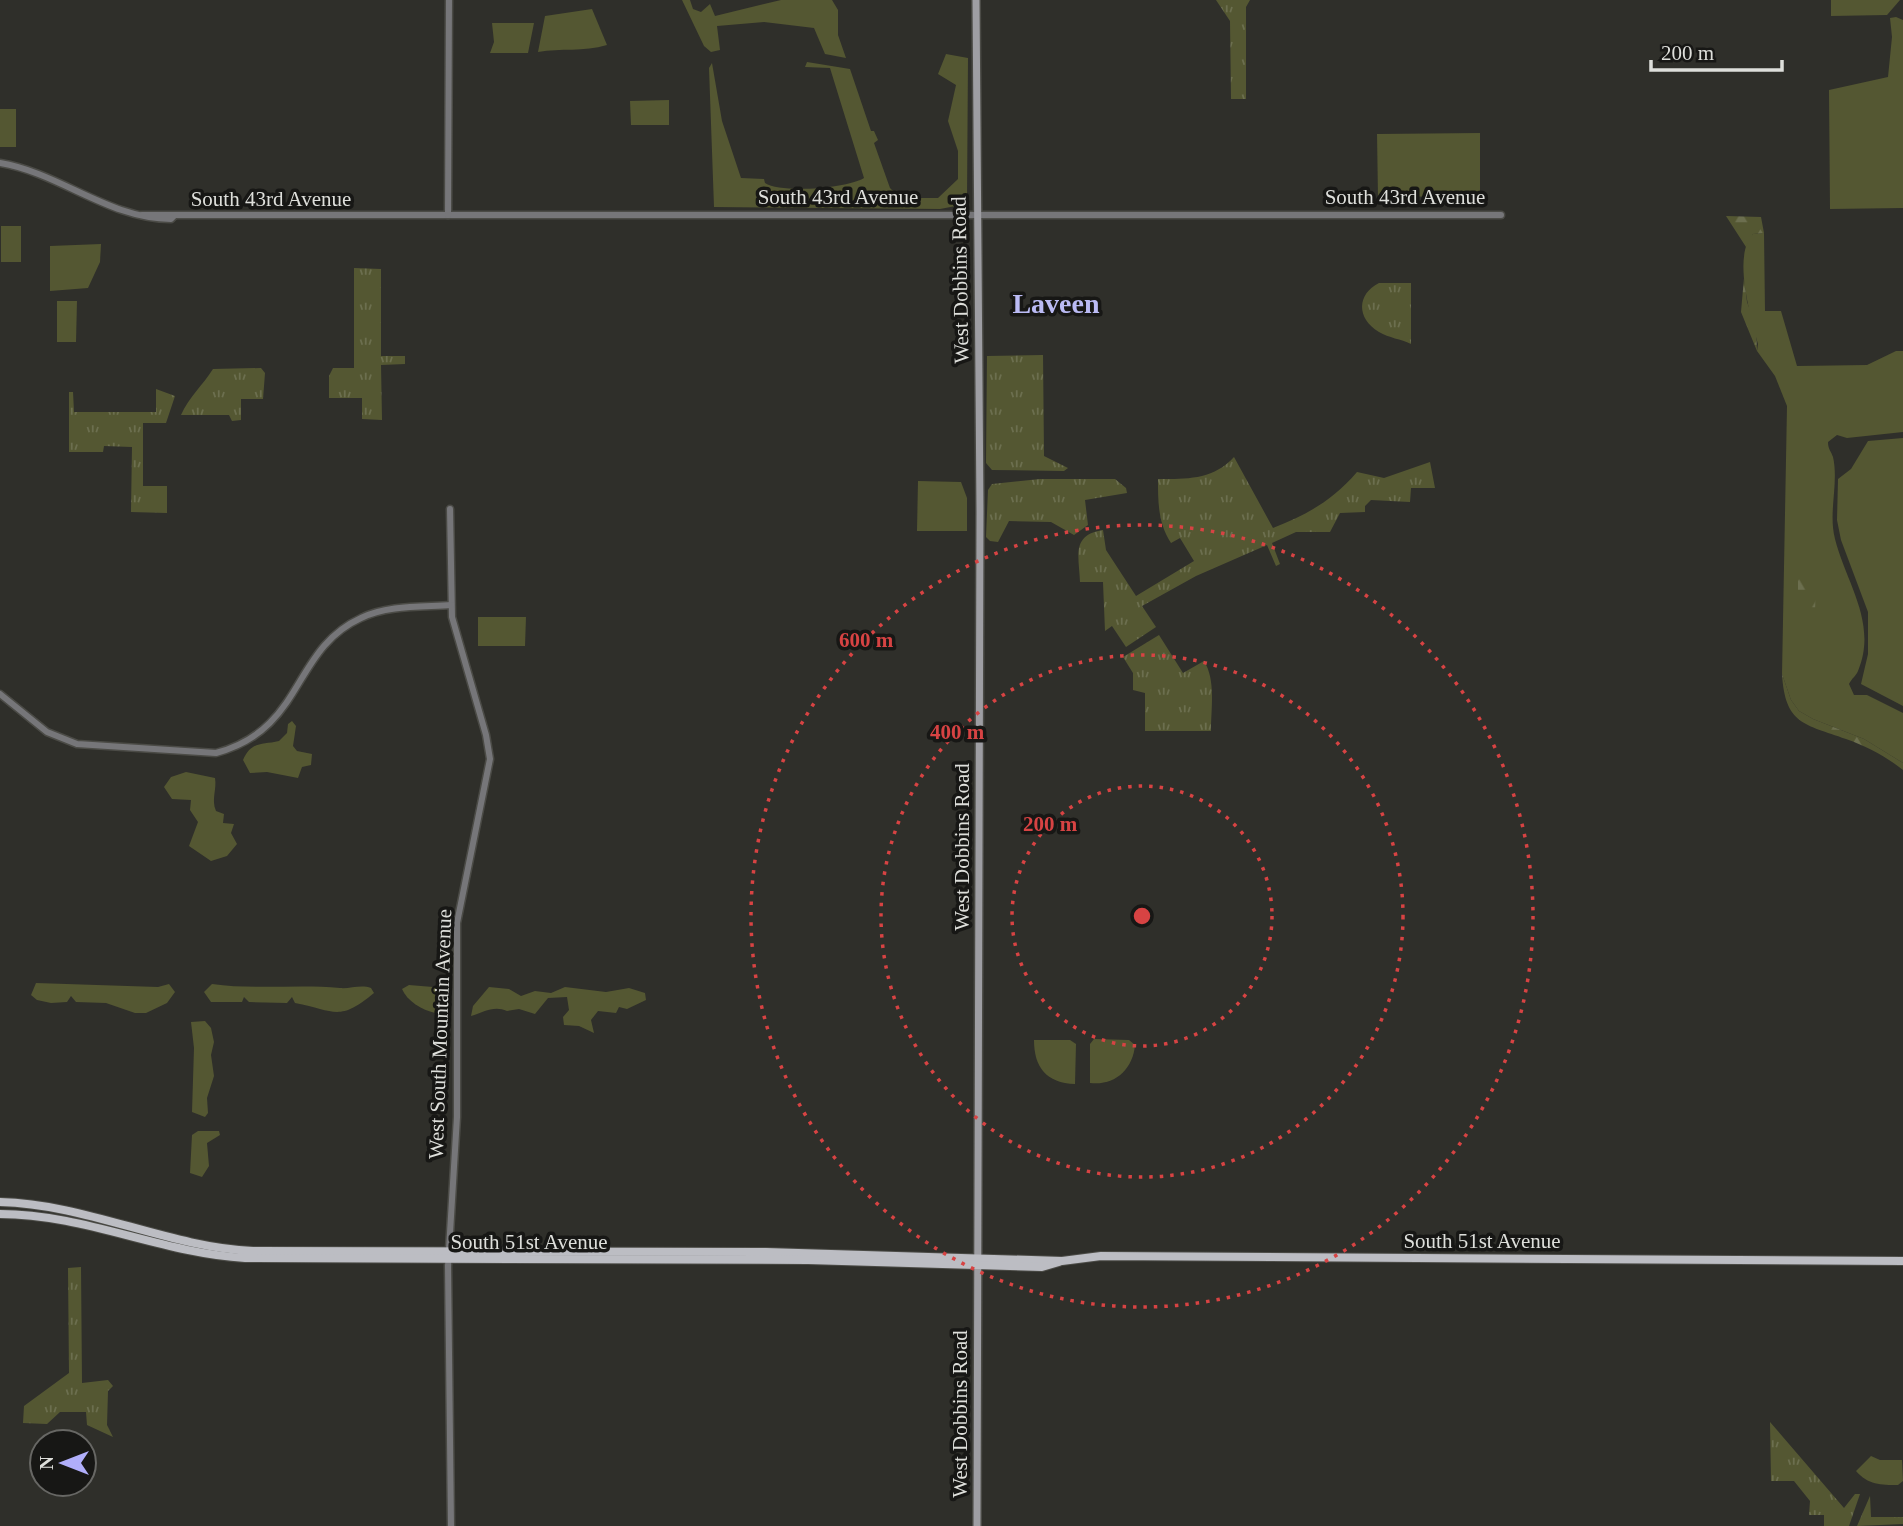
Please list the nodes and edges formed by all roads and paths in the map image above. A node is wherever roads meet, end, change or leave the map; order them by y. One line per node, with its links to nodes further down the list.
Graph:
1 (449, 0): 4 (street)
2 (976, 0): 5 (main road, West Dobbins Road)
3 (0, 163): 4 (street, South 43rd Avenue)
4 (448, 215): 5 (street, South 43rd Avenue)
5 (976, 215): 6 (street, South 43rd Avenue); 15 (main road, West Dobbins Road)
6 (1502, 215)
7 (450, 509): 8 (street, West South Mountain Avenue)
8 (451, 605): 9 (street); 12 (street, West South Mountain Avenue)
9 (0, 694)
10 (0, 1202): 12 (main road, South 51st Avenue)
11 (0, 1214): 12 (main road, South 51st Avenue)
12 (450, 1255): 13 (main road, South 51st Avenue); 16 (main road, South 51st Avenue); 17 (street, West South Mountain Avenue)
13 (899, 1257): 15 (main road, South 51st Avenue); 16 (main road)
14 (1903, 1261): 15 (main road, South 51st Avenue)
15 (977, 1263): 16 (main road, South 51st Avenue); 18 (main road, West Dobbins Road)
16 (862, 1264)
17 (451, 1526)
18 (977, 1526)

